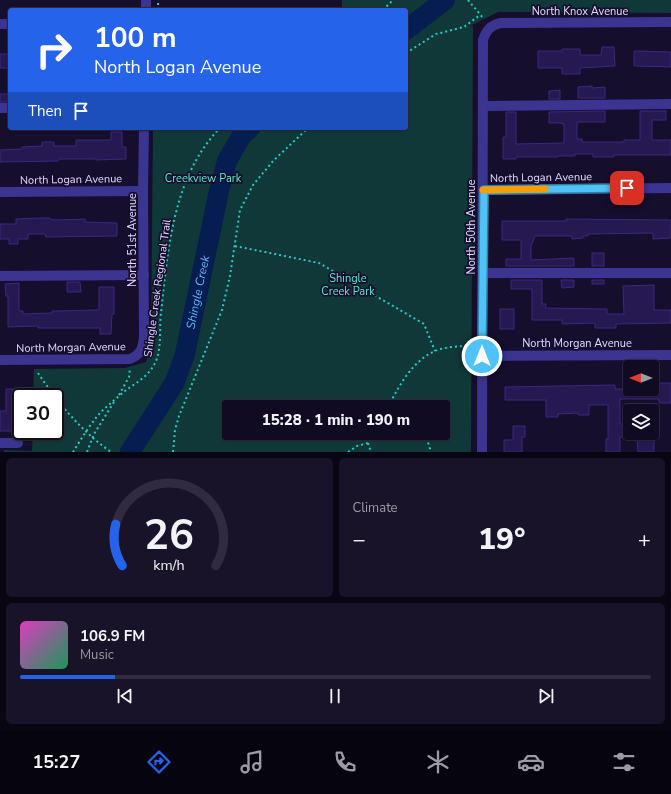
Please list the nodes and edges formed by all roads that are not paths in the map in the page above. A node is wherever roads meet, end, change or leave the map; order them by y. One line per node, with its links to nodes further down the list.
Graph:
1 (671, 22): 2 (street, North Knox Avenue)
2 (487, 23): 4 (street, North 50th Avenue)
3 (671, 104): 4 (street)
4 (483, 106): 7 (street, North 50th Avenue)
5 (144, 130): 8 (street, North 51st Avenue)
6 (671, 188): 7 (street, North Logan Avenue)
7 (484, 190): 10 (street, North 50th Avenue)
8 (143, 191): 9 (street, North Logan Avenue); 12 (street, North 51st Avenue)
9 (0, 192)
10 (482, 273): 11 (street); 16 (street, North 50th Avenue)
11 (671, 273)
12 (144, 275): 13 (street); 14 (street, North 51st Avenue)
13 (0, 276)
14 (140, 351): 17 (street, North Morgan Avenue)
15 (671, 355): 16 (street, North Morgan Avenue)
16 (482, 356): 20 (street, North 50th Avenue)
17 (0, 360)
18 (0, 443): 19 (street)
19 (18, 443)
20 (482, 452)

